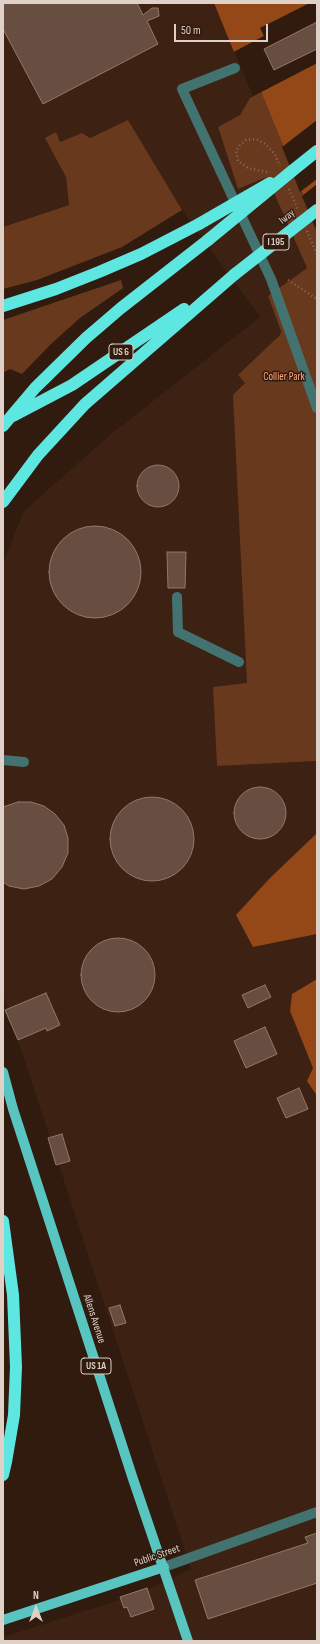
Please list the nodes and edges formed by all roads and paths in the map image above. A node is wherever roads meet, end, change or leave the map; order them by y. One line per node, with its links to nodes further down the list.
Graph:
1 (235, 68): 10 (street)
2 (317, 151): 3 (highway)
3 (287, 171): 4 (path); 9 (highway, bridge); 12 (highway, bridge)
4 (270, 173)
5 (317, 210): 6 (highway, Iway / I 195, bridge)
6 (235, 274): 11 (highway, US 6); 13 (highway)
7 (288, 280): 8 (path)
8 (317, 299)
9 (3, 306)
10 (317, 408)
11 (3, 421)
12 (3, 426)
13 (3, 502)
14 (176, 597): 15 (street)
15 (239, 662)
16 (3, 760): 17 (street)
17 (24, 762)
18 (3, 1072): 19 (main road, Allens Avenue / US 1A)
19 (5, 1090): 23 (main road, Allens Avenue / US 1A)
20 (3, 1221): 21 (highway)
21 (3, 1475)
22 (317, 1512): 23 (street, Public Street)
23 (164, 1567): 24 (main road, Public Street); 25 (main road, Allens Avenue / US 1A)
24 (3, 1620)
25 (188, 1641)

